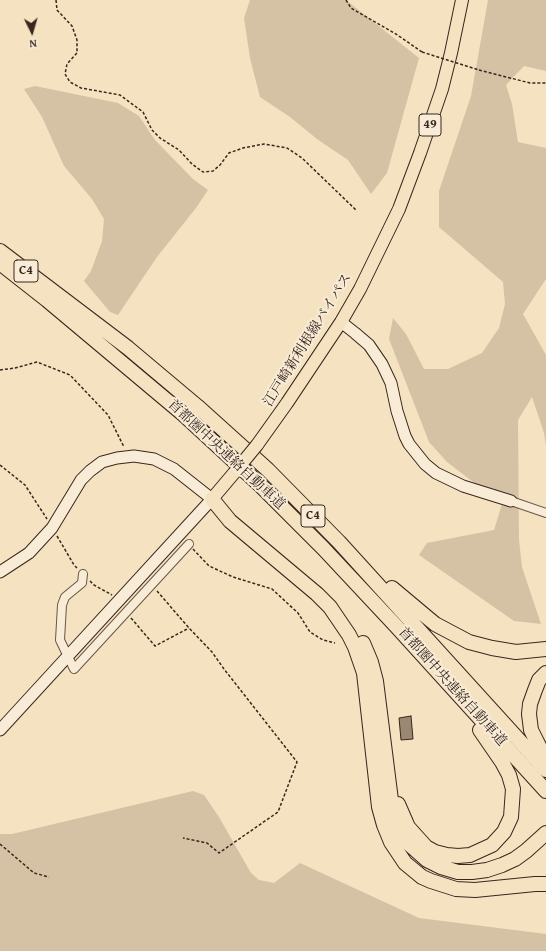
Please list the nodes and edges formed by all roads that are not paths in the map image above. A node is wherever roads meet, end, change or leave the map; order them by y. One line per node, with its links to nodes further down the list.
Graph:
1 (462, 0): 4 (main road, 江戸崎新利根線バイパス / 49)
2 (0, 251): 8 (highway, 首都圏中央連絡自動車道 / C4)
3 (0, 263): 14 (highway, 首都圏中央連絡自動車道 / C4)
4 (341, 322): 5 (main road, 江戸崎新利根線バイパス / 49, bridge); 6 (street)
5 (212, 499): 10 (street); 13 (street); 19 (highway)
6 (511, 501): 7 (street)
7 (546, 513)
8 (339, 542): 12 (highway); 18 (highway, 首都圏中央連絡自動車道 / C4)
9 (189, 544): 13 (street)
10 (0, 572)
11 (83, 574): 13 (street)
12 (546, 649)
13 (68, 657): 16 (street)
14 (435, 670): 19 (highway); 20 (highway, 首都圏中央連絡自動車道 / C4)
15 (546, 673): 17 (highway)
16 (0, 730)
17 (546, 760)
18 (546, 770)
19 (383, 779): 21 (highway); 22 (highway); 23 (highway)
20 (546, 791)
21 (546, 833)
22 (546, 843)
23 (546, 884)

